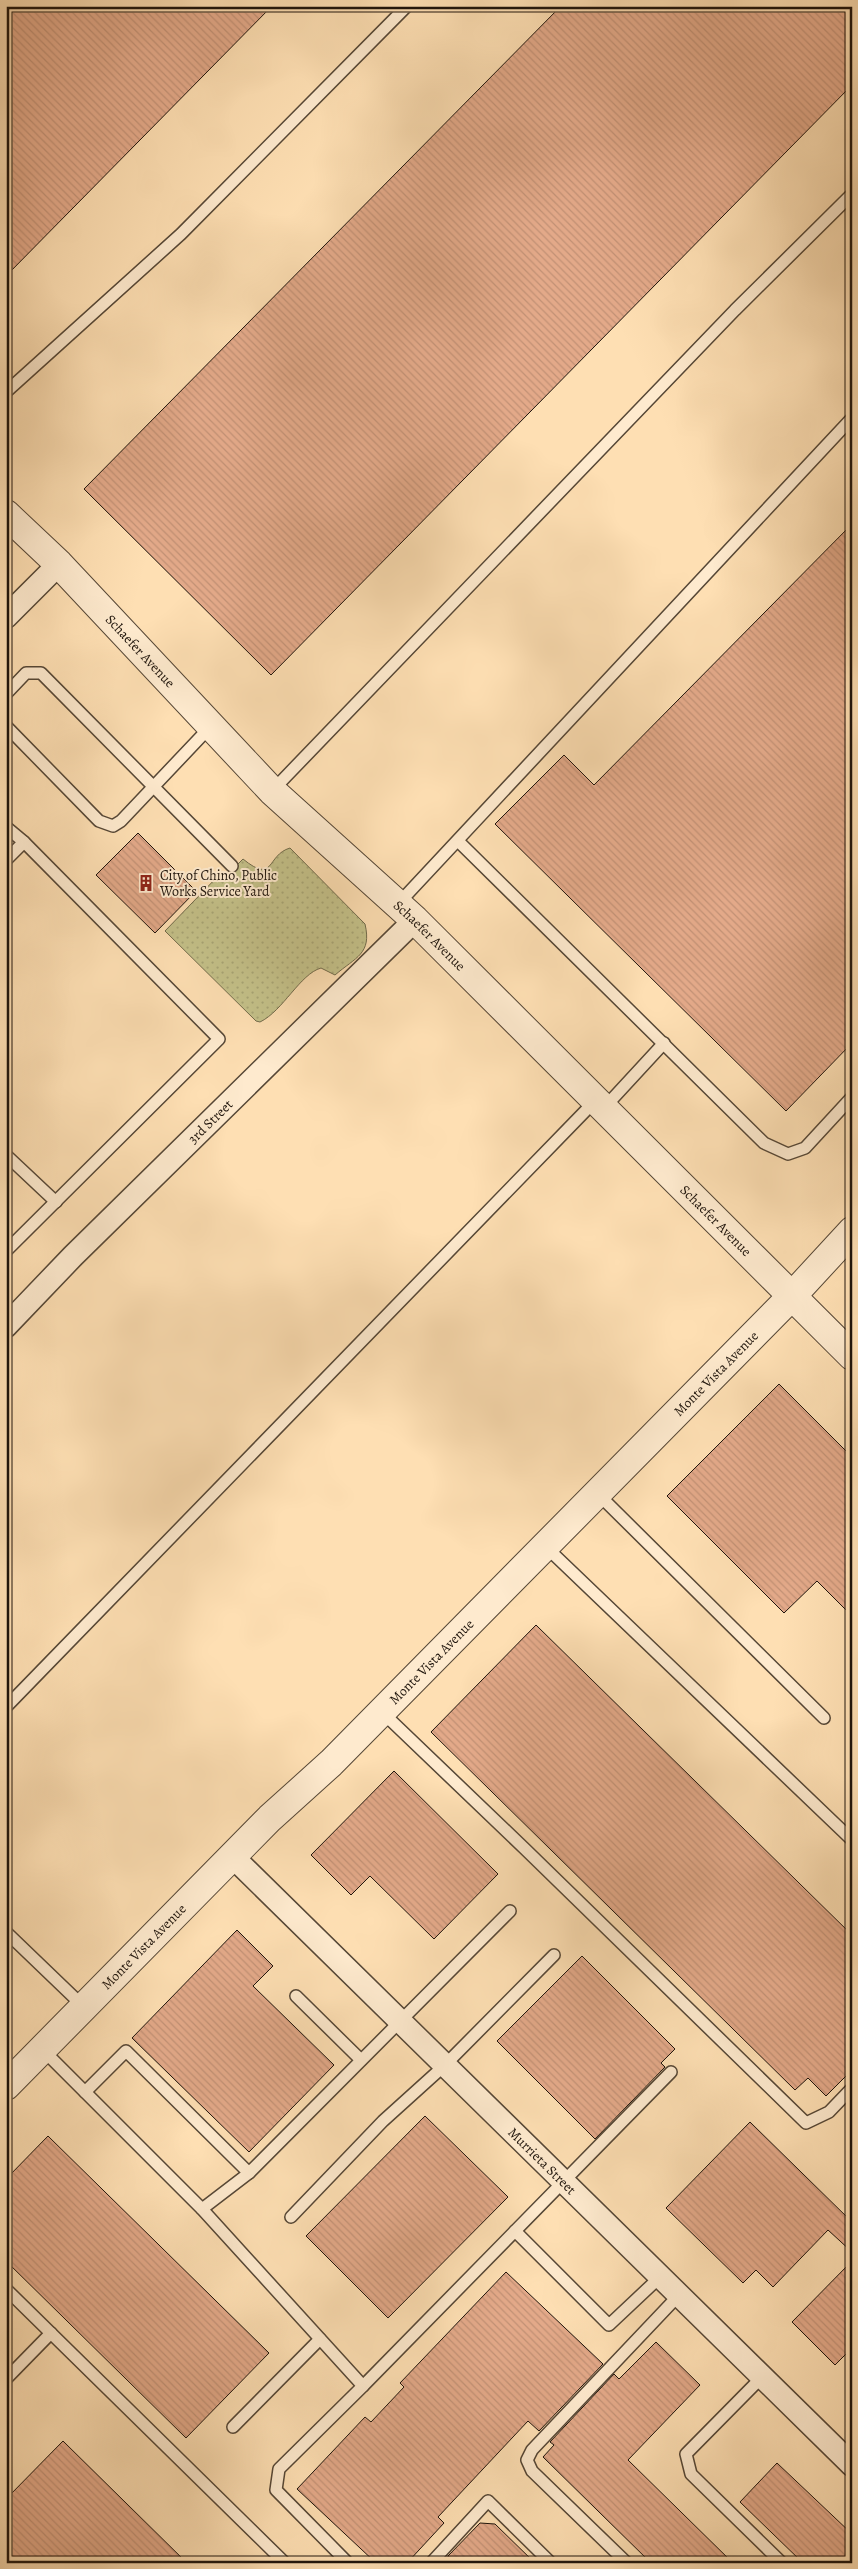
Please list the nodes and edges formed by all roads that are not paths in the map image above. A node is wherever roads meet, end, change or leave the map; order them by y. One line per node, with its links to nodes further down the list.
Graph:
1 (407, 6): 3 (lane)
2 (852, 194): 12 (lane)
3 (6, 392)
4 (852, 418): 14 (lane)
5 (6, 514): 6 (street, Schaefer Avenue)
6 (59, 564): 7 (street); 10 (street, Schaefer Avenue)
7 (6, 617)
8 (6, 694): 11 (lane)
9 (6, 726): 11 (lane)
10 (211, 726): 11 (lane); 12 (street, Schaefer Avenue)
11 (153, 786): 17 (lane)
12 (272, 791): 18 (street, Schaefer Avenue)
13 (6, 827): 15 (lane)
14 (458, 841): 18 (lane); 19 (lane)
15 (24, 842): 16 (lane); 23 (lane)
16 (6, 860)
17 (232, 866)
18 (406, 912): 21 (street, Schaefer Avenue); 27 (street, 3rd Street)
19 (664, 1043): 20 (lane); 21 (lane)
20 (852, 1097)
21 (599, 1105): 26 (street, Schaefer Avenue); 31 (lane)
22 (6, 1155): 23 (lane)
23 (56, 1202): 25 (lane)
24 (852, 1231): 26 (street, Monte Vista Avenue)
25 (6, 1251)
26 (792, 1296): 28 (street, Schaefer Avenue); 29 (street, Monte Vista Avenue)
27 (6, 1326)
28 (852, 1356)
29 (597, 1493): 30 (street, Monte Vista Avenue); 33 (lane)
30 (545, 1546): 32 (street, Monte Vista Avenue); 34 (lane)
31 (6, 1707)
32 (382, 1712): 35 (street, Monte Vista Avenue); 47 (lane)
33 (824, 1718)
34 (852, 1840)
35 (232, 1856): 40 (street, Monte Vista Avenue); 41 (street, Murrieta Street)
36 (510, 1911): 41 (lane)
37 (6, 1932): 40 (lane)
38 (554, 1956): 44 (lane)
39 (296, 1996): 43 (lane)
40 (84, 2007): 42 (street, Monte Vista Avenue)
41 (400, 2021): 43 (lane); 44 (street, Murrieta Street)
42 (42, 2049): 46 (street, Monte Vista Avenue); 48 (lane)
43 (361, 2060): 49 (lane)
44 (445, 2065): 50 (street, Murrieta Street); 52 (lane)
45 (671, 2072): 50 (lane)
46 (6, 2086)
47 (852, 2088)
48 (85, 2092): 49 (lane); 51 (lane)
49 (249, 2173): 51 (lane)
50 (563, 2181): 53 (lane); 54 (street, Murrieta Street)
51 (202, 2209): 58 (lane)
52 (291, 2217)
53 (515, 2231): 54 (lane); 61 (lane)
54 (660, 2277): 56 (street, Murrieta Street)
55 (6, 2289): 57 (lane)
56 (679, 2295): 59 (street, Murrieta Street); 68 (lane)
57 (51, 2333): 60 (lane); 64 (lane)
58 (320, 2339): 61 (lane); 62 (lane)
59 (762, 2377): 63 (street, Murrieta Street); 69 (lane)
60 (6, 2379)
61 (363, 2386): 65 (lane)
62 (233, 2427)
63 (852, 2465)
64 (285, 2563)
65 (348, 2563)
66 (432, 2563): 67 (lane)
67 (551, 2563)
68 (627, 2563)
69 (782, 2563)

